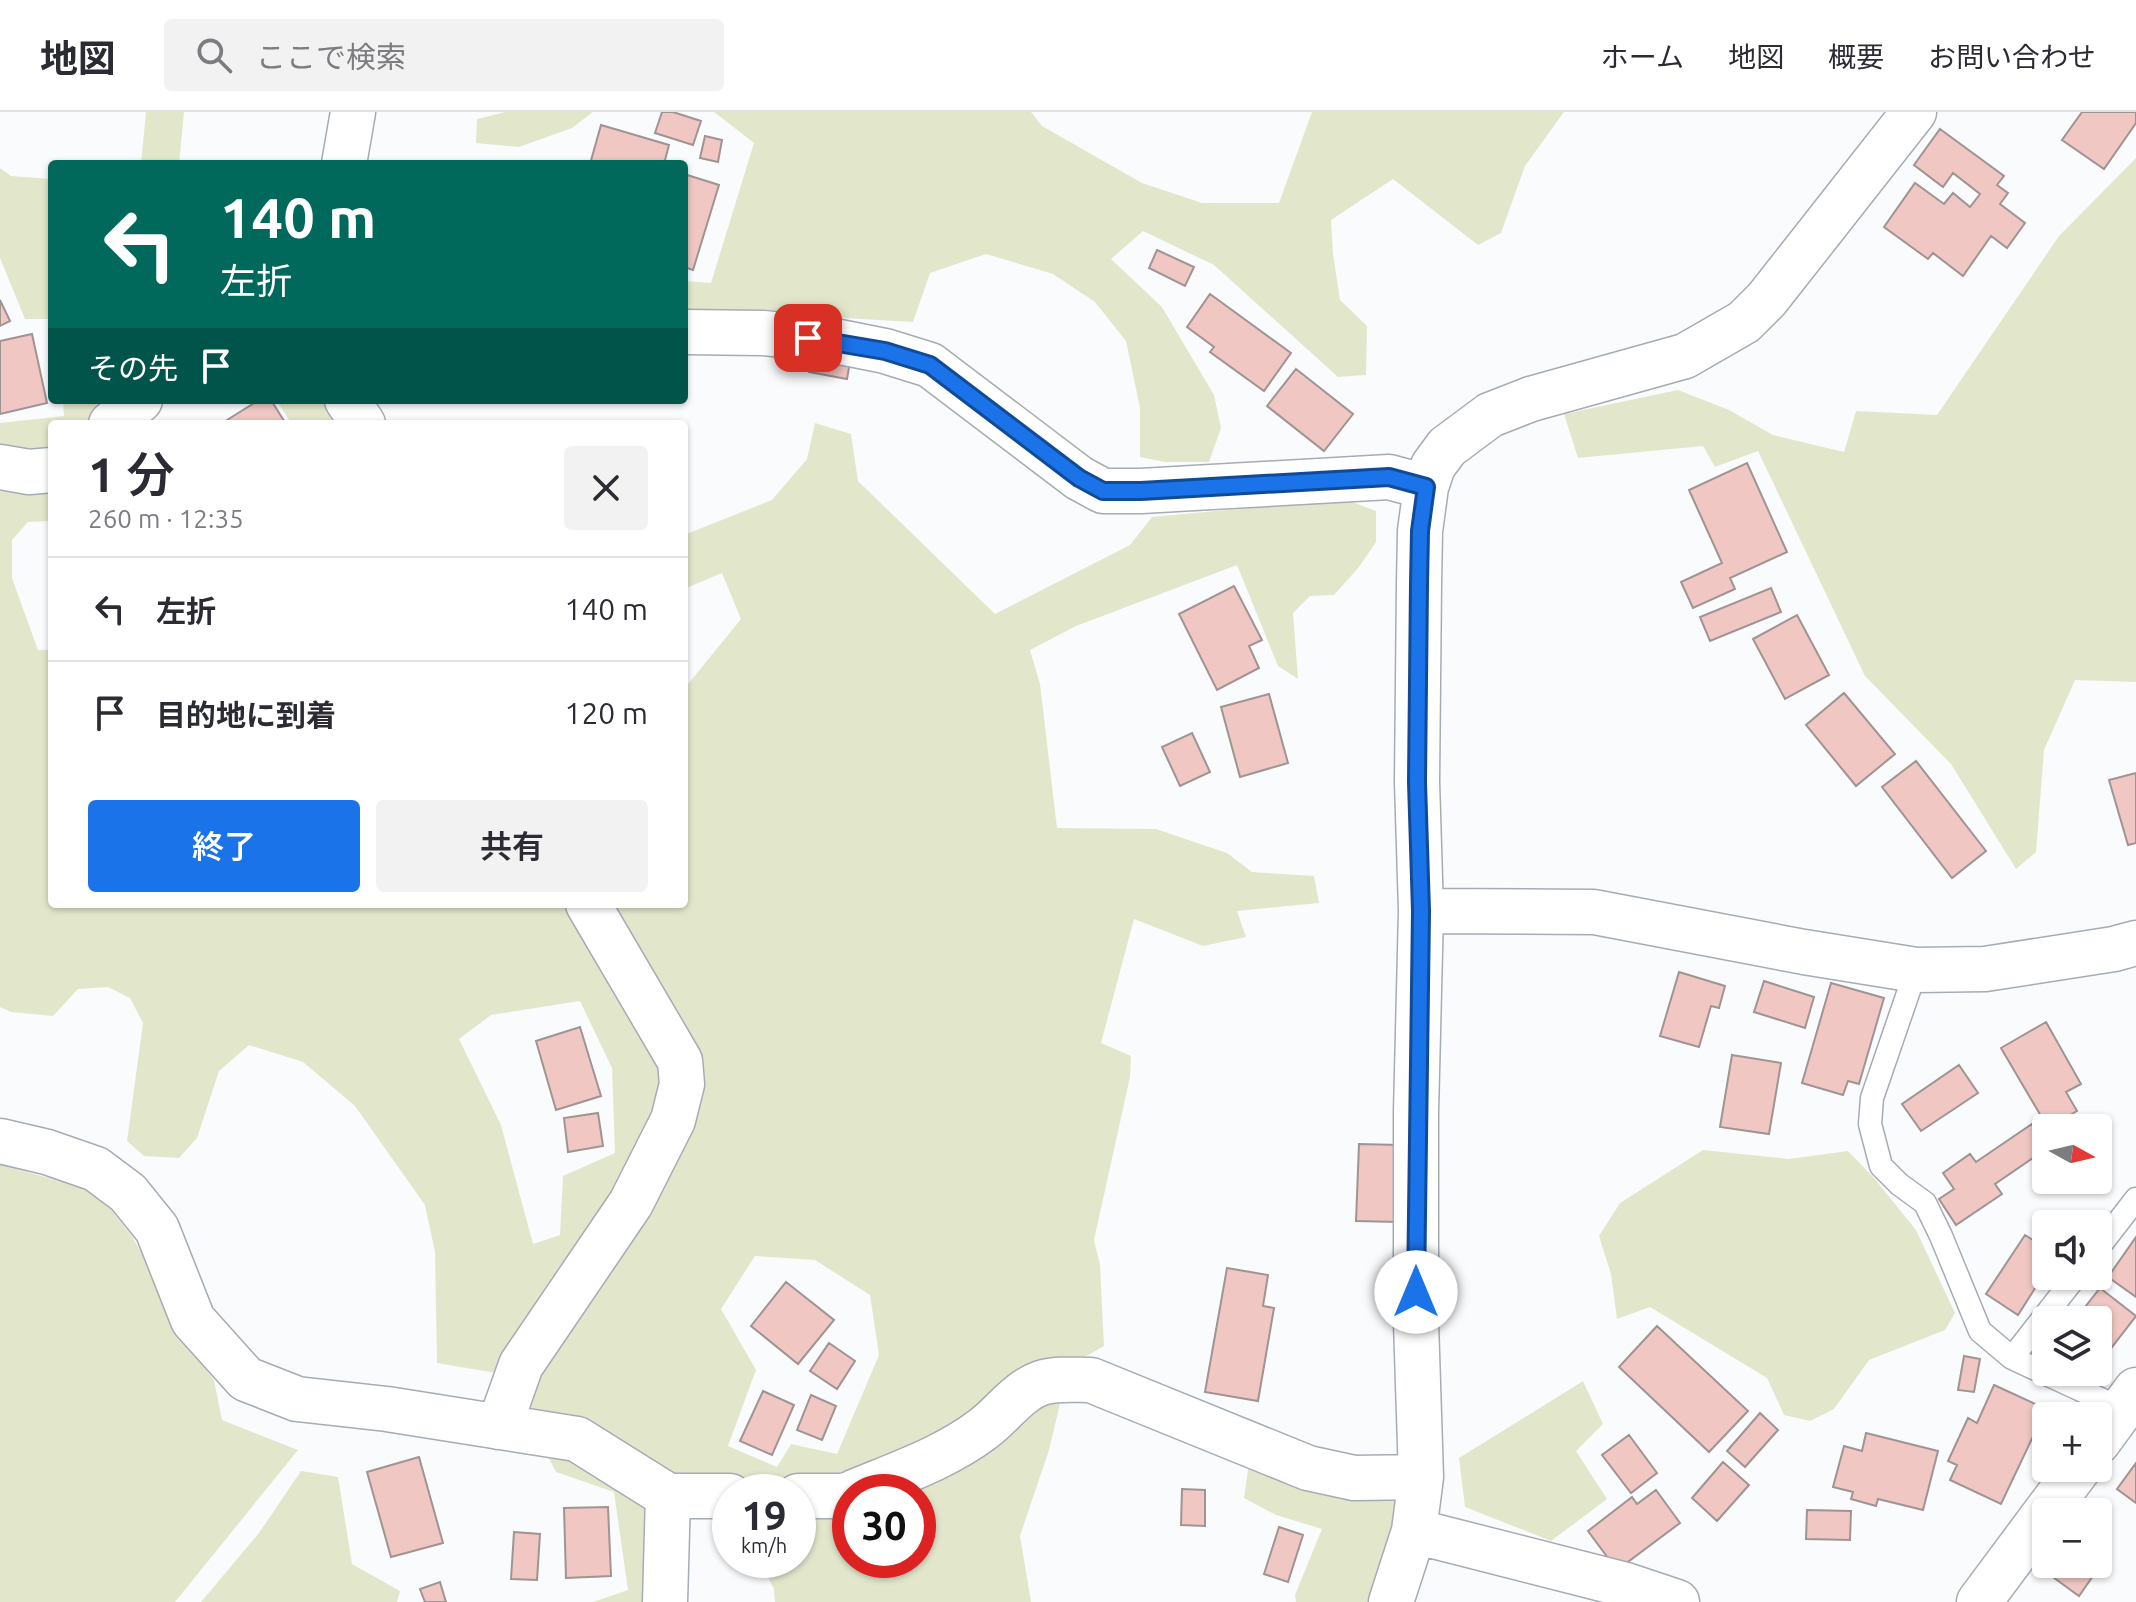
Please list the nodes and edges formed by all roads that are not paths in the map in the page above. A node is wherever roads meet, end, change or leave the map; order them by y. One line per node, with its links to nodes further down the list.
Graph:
1 (353, 112): 3 (street)
2 (1914, 112): 9 (street)
3 (345, 160)
4 (688, 332): 9 (street)
5 (135, 404): 6 (street)
6 (116, 420)
7 (0, 467): 8 (street)
8 (48, 470)
9 (1426, 487): 11 (street)
10 (590, 908): 20 (street)
11 (1421, 911): 13 (street); 22 (street)
12 (2129, 954): 13 (street)
13 (1916, 970): 18 (lane)
14 (0, 1141): 20 (street)
15 (2136, 1199): 16 (lane)
16 (2112, 1230)
17 (2065, 1290): 18 (lane)
18 (2012, 1358): 19 (lane)
19 (2119, 1414)
20 (499, 1427): 23 (street)
21 (897, 1474): 22 (street)
22 (1421, 1477): 25 (street)
23 (668, 1496): 24 (street); 27 (street)
24 (712, 1496)
25 (1414, 1531): 28 (street); 29 (street)
26 (2032, 1531): 30 (street)
27 (665, 1602)
28 (1391, 1602)
29 (1677, 1602)
30 (1979, 1602)

